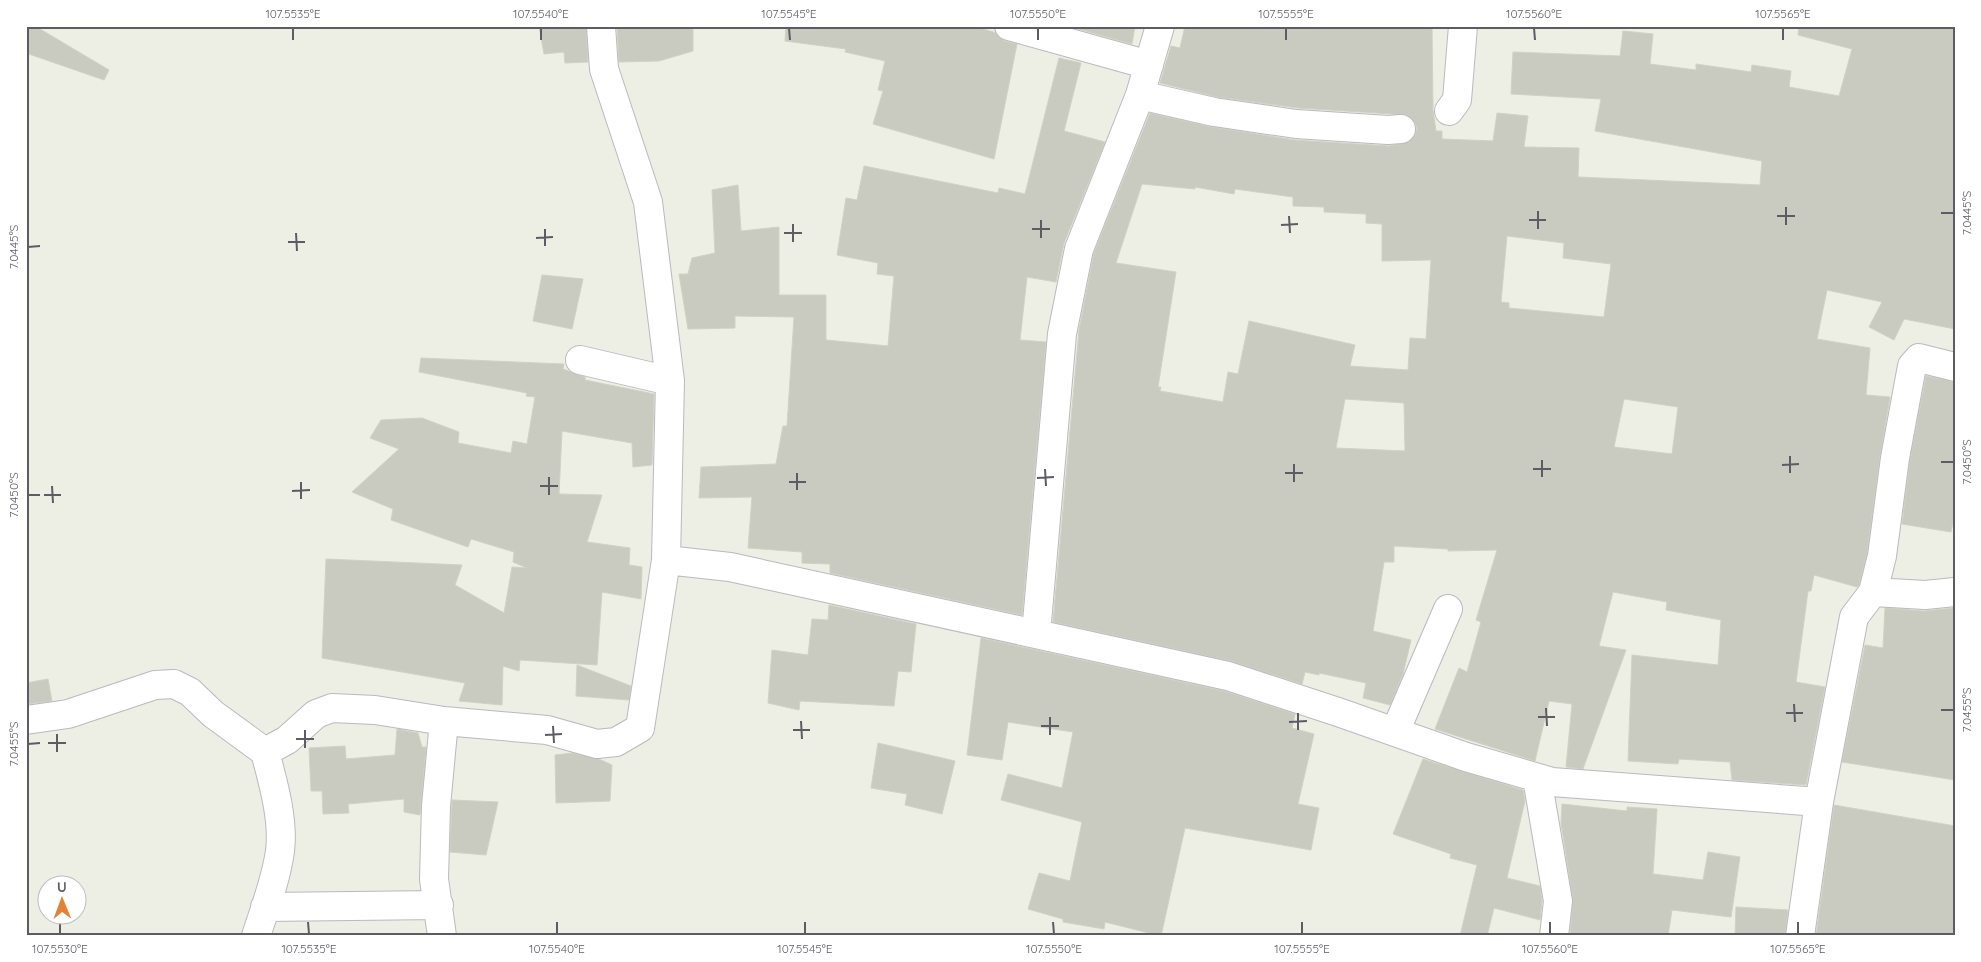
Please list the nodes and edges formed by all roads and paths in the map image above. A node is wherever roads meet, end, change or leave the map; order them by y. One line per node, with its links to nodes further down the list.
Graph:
1 (601, 26): 11 (street)
2 (1009, 26): 5 (street)
3 (1160, 26): 5 (street)
4 (1463, 26): 7 (street)
5 (1149, 65): 6 (street)
6 (1140, 95): 8 (street); 16 (street)
7 (1449, 111)
8 (1402, 129)
9 (580, 360): 11 (street)
10 (1955, 367): 13 (street)
11 (670, 381): 12 (street)
12 (666, 560): 16 (street); 18 (street)
13 (1874, 592): 14 (street); 22 (street)
14 (1955, 592)
15 (1448, 609): 19 (street)
16 (1036, 634): 19 (street)
17 (26, 720): 20 (street)
18 (444, 722): 20 (street); 23 (street)
19 (1395, 732): 21 (street)
20 (265, 752): 24 (street)
21 (1537, 778): 22 (street); 27 (street)
22 (1820, 802): 28 (street)
23 (439, 904): 24 (street); 26 (street)
24 (265, 907): 25 (street)
25 (256, 936)
26 (442, 936)
27 (1554, 936)
28 (1800, 936)

